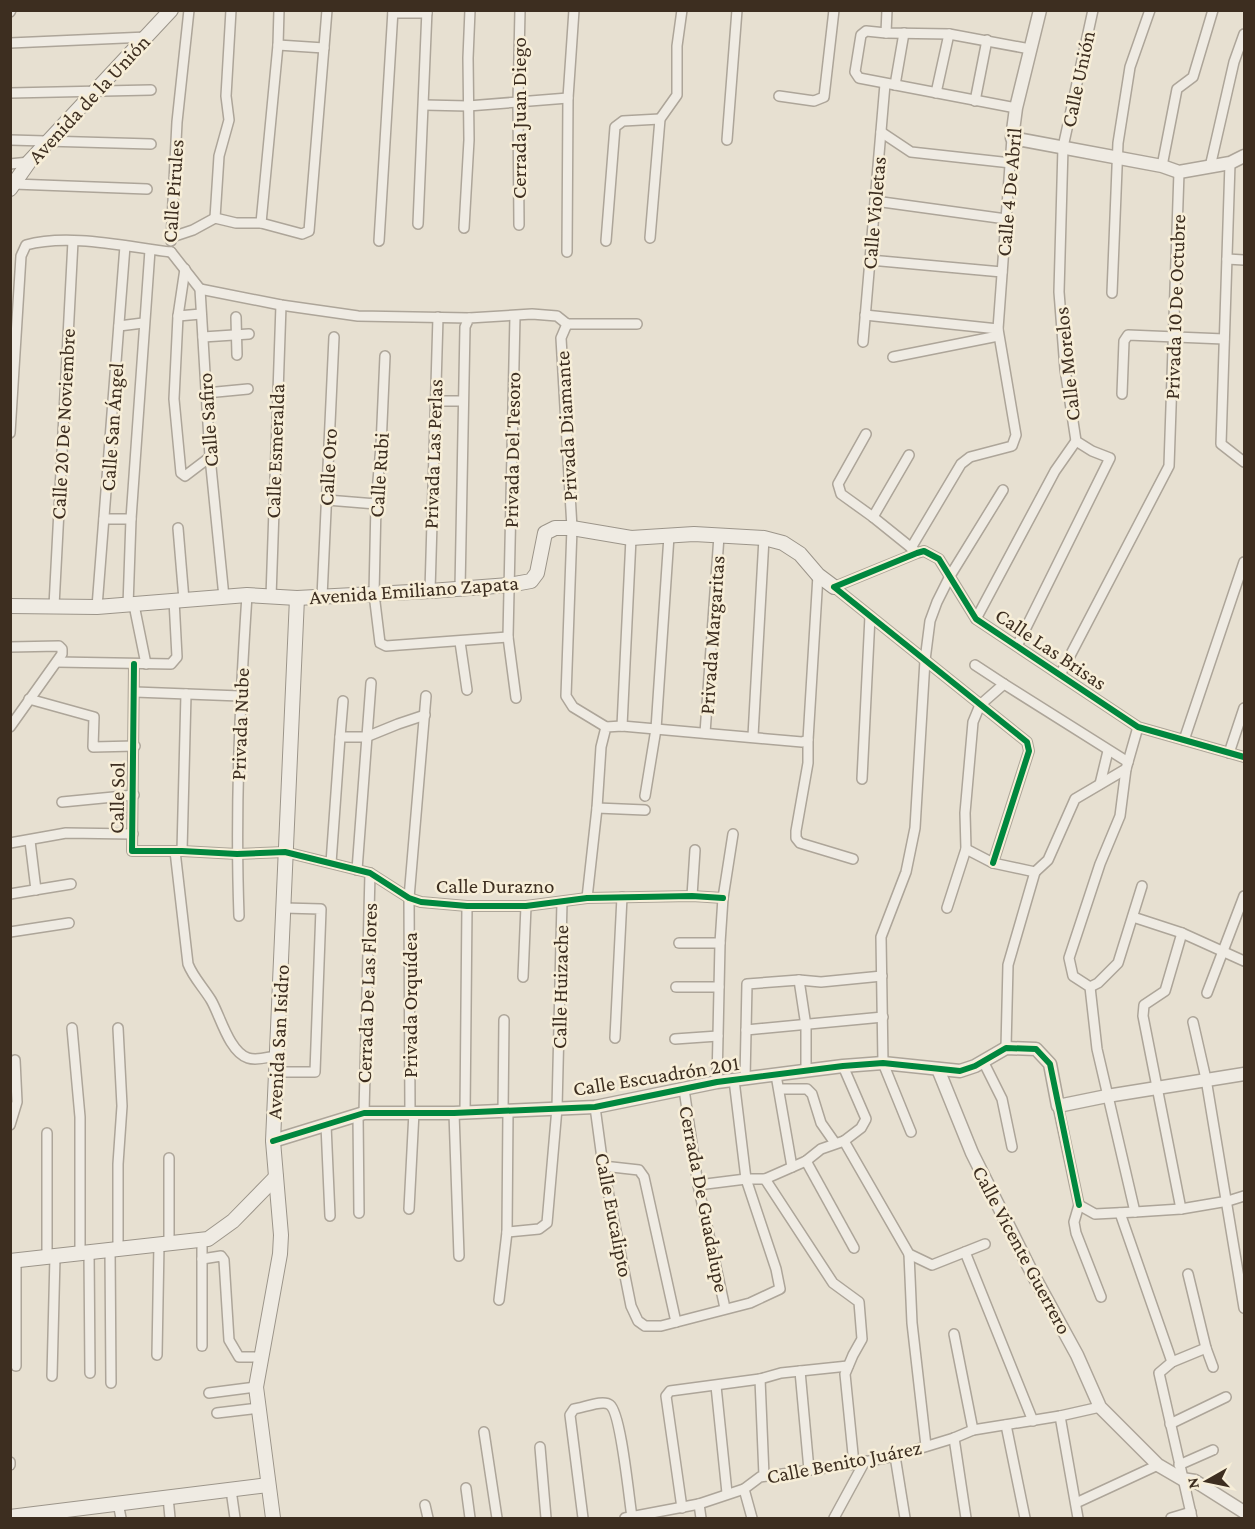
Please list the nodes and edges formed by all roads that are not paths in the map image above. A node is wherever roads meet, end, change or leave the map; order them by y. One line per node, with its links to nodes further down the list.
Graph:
1 (171, 10): 23 (main road, Avenida de la Unión)
2 (189, 10): 69 (street, Calle Pirules)
3 (231, 10): 63 (street)
4 (279, 10): 26 (street)
5 (327, 10): 27 (street)
6 (470, 10): 41 (street)
7 (520, 10): 39 (street, Cerrada Juan Diego)
8 (574, 10): 37 (street)
9 (682, 10): 43 (street)
10 (737, 10): 47 (street)
11 (834, 10): 36 (street)
12 (887, 10): 19 (street)
13 (1040, 10): 28 (street, Calle 4 De Abril)
14 (1093, 10): 50 (street, Calle Unión)
15 (1150, 10): 52 (street)
16 (1213, 10): 57 (street)
17 (393, 12): 18 (street); 72 (street)
18 (427, 12): 40 (street)
19 (886, 33): 20 (street); 31 (street)
20 (904, 33): 21 (street); 31 (street, Calle Violetas)
21 (949, 34): 24 (street); 35 (street)
22 (1245, 34): 29 (street)
23 (147, 36): 25 (street); 33 (main road, Avenida de la Unión)
24 (987, 40): 28 (street); 38 (street)
25 (10, 44)
26 (278, 45): 27 (street); 65 (street)
27 (324, 48): 65 (street)
28 (1030, 49): 42 (street, Calle 4 De Abril)
29 (1234, 62): 30 (street); 58 (street)
30 (1245, 66)
31 (890, 85): 35 (street); 44 (street, Calle Violetas)
32 (151, 90): 33 (street)
33 (94, 92): 34 (street); 48 (main road, Avenida de la Unión)
34 (10, 93)
35 (936, 93): 38 (street)
36 (779, 96)
37 (568, 98): 39 (street); 77 (street)
38 (975, 101): 42 (street)
39 (518, 103): 41 (street); 67 (street, Cerrada Juan Diego)
40 (424, 105): 41 (street); 66 (street)
41 (468, 106): 68 (street)
42 (1016, 108): 45 (street, Calle 4 De Abril)
43 (660, 119): 70 (street); 73 (street)
44 (881, 132): 54 (street); 62 (street, Calle Violetas)
45 (1012, 138): 50 (street); 54 (street, Calle 4 De Abril)
46 (10, 140): 48 (street)
47 (727, 140)
48 (49, 141): 49 (street); 53 (main road, Avenida de la Unión)
49 (151, 144)
50 (1063, 147): 52 (street); 115 (street, Calle Morelos)
51 (1245, 156): 55 (street)
52 (1118, 159): 57 (street); 84 (street)
53 (29, 162): 56 (street); 60 (main road, Avenida de la Unión)
54 (1011, 163): 64 (street, Calle 4 De Abril)
55 (1230, 163): 58 (street); 78 (street)
56 (10, 164)
57 (1162, 166): 59 (street)
58 (1210, 167): 59 (street)
59 (1179, 172): 102 (street, Privada 10 De Octubre)
60 (12, 187): 61 (street)
61 (147, 189)
62 (875, 201): 64 (street); 79 (street, Calle Violetas)
63 (215, 218): 65 (street); 69 (street)
64 (1006, 219): 82 (street, Calle 4 De Abril)
65 (261, 223)
66 (418, 224)
67 (519, 225)
68 (464, 228)
69 (172, 237): 76 (street, Calle Pirules)
70 (650, 238)
71 (73, 241): 74 (street, Calle Pirules); 113 (street, Calle Pirules); 148 (street, Calle 20 De Noviembre)
72 (379, 241)
73 (606, 241)
74 (124, 246): 75 (street, Calle Pirules); 96 (street, Calle San Ángel)
75 (150, 250): 76 (street, Calle Pirules); 93 (street)
76 (171, 252): 81 (street)
77 (567, 252)
78 (1227, 259): 80 (street); 103 (street)
79 (870, 260): 82 (street); 87 (street, Calle Violetas)
80 (1245, 260)
81 (185, 269): 83 (street); 88 (street)
82 (1002, 272): 97 (street, Calle 4 De Abril)
83 (200, 289): 85 (street); 86 (street, Calle Safiro)
84 (1112, 293)
85 (280, 305): 91 (street); 142 (street, Calle Esmeralda)
86 (201, 314): 88 (street); 100 (street, Calle Safiro)
87 (865, 315): 97 (street); 104 (street, Calle Violetas)
88 (178, 316): 117 (street)
89 (515, 316): 92 (street); 94 (street); 135 (street, Privada Del Tesoro)
90 (236, 317): 99 (street)
91 (438, 317): 92 (street); 111 (street, Privada Las Perlas)
92 (470, 318): 112 (street)
93 (143, 323): 96 (street); 124 (street)
94 (567, 324): 95 (street, Privada Diamante); 126 (street, Privada Diamante)
95 (638, 324)
96 (119, 326): 123 (street, Calle San Ángel)
97 (998, 332): 107 (street); 131 (street, Calle 4 De Abril)
98 (249, 334): 99 (street)
99 (236, 335): 100 (street); 105 (street)
100 (203, 337): 109 (street, Calle Safiro)
101 (334, 337): 120 (street, Calle Oro)
102 (1174, 338): 103 (street); 110 (street); 161 (street, Privada 10 De Octubre)
103 (1224, 339): 118 (street)
104 (863, 342)
105 (237, 355)
106 (385, 356): 121 (street, Calle Rubi)
107 (893, 357)
108 (248, 390): 109 (street)
109 (206, 393): 117 (street, Calle Safiro)
110 (1122, 394)
111 (435, 401): 112 (street); 138 (street, Privada Las Perlas)
112 (462, 402): 137 (street)
113 (10, 433)
114 (866, 434): 122 (street, Calle Las Brisas)
115 (1076, 441): 151 (street); 154 (street, Calle Morelos)
116 (909, 455): 122 (street)
117 (210, 457): 141 (street, Calle Safiro)
118 (1245, 462)
119 (1003, 490): 134 (street)
120 (327, 500): 121 (street); 143 (street, Calle Oro)
121 (376, 504): 139 (street, Calle Rubi)
122 (873, 517): 131 (street, Calle Las Brisas)
123 (104, 519): 124 (street); 149 (street, Calle San Ángel)
124 (131, 519): 146 (street)
125 (178, 528): 145 (street)
126 (572, 528): 129 (main road, Avenida Emiliano Zapata); 135 (main road, Avenida Emiliano Zapata); 178 (street, Privada Diamante)
127 (669, 536): 128 (main road, Avenida Emiliano Zapata); 129 (main road, Avenida Emiliano Zapata); 179 (street)
128 (719, 536): 130 (main road, Avenida Emiliano Zapata); 180 (street, Privada Margaritas)
129 (631, 537): 175 (street)
130 (764, 538): 133 (main road, Avenida Emiliano Zapata); 181 (street)
131 (914, 550): 134 (street, Calle Las Brisas); 136 (street)
132 (1245, 562): 185 (street)
133 (818, 574): 136 (main road, Avenida Emiliano Zapata); 184 (street)
134 (950, 576): 151 (street, Calle Las Brisas); 156 (street)
135 (509, 585): 137 (main road, Avenida Emiliano Zapata); 152 (street, Privada Del Tesoro)
136 (834, 587): 150 (street)
137 (460, 589): 138 (main road, Avenida Emiliano Zapata)
138 (430, 591): 139 (main road, Avenida Emiliano Zapata)
139 (374, 594): 143 (main road, Avenida Emiliano Zapata); 153 (street, Calle Rubi)
140 (247, 595): 141 (main road, Avenida Emiliano Zapata); 142 (main road, Avenida Emiliano Zapata); 167 (street, Privada Nube)
141 (224, 597): 145 (main road, Avenida Emiliano Zapata)
142 (271, 597): 144 (main road, Avenida Emiliano Zapata)
143 (322, 597): 144 (main road, Avenida Emiliano Zapata)
144 (297, 598): 206 (main road, Avenida San Isidro)
145 (179, 600): 146 (main road, Avenida Emiliano Zapata); 159 (street)
146 (131, 605): 149 (main road, Avenida Emiliano Zapata); 159 (street)
147 (10, 606): 148 (main road, Avenida Emiliano Zapata)
148 (54, 606): 149 (main road, Avenida Emiliano Zapata)
149 (97, 607)
150 (870, 616): 156 (street); 191 (street)
151 (976, 619): 154 (street, Calle Las Brisas)
152 (508, 637): 153 (street); 169 (street, Privada Del Tesoro)
153 (460, 642): 164 (street)
154 (1017, 646): 161 (street, Calle Las Brisas)
155 (10, 647): 157 (street)
156 (924, 660): 172 (street); 238 (street)
157 (57, 662): 158 (street); 170 (street)
158 (134, 664): 159 (street); 165 (street)
159 (146, 664)
160 (975, 665): 163 (street)
161 (1060, 675): 177 (street, Calle Las Brisas)
162 (371, 683): 183 (street)
163 (1004, 684): 172 (street); 187 (street)
164 (466, 690)
165 (135, 692): 166 (street); 186 (street)
166 (186, 694): 167 (street); 205 (street)
167 (240, 696): 207 (street, Privada Nube)
168 (426, 696): 174 (street, Privada Orquídea)
169 (516, 698)
170 (29, 699): 176 (street); 186 (street, Calle Sol)
171 (343, 701): 182 (street)
172 (980, 705): 202 (street); 210 (street)
173 (1245, 708): 188 (street)
174 (425, 715): 183 (street); 221 (street, Privada Orquídea)
175 (622, 726): 178 (street); 179 (street)
176 (10, 727)
177 (1138, 727): 185 (street, Calle Las Brisas); 190 (street)
178 (606, 728): 196 (street)
179 (656, 729): 180 (street); 194 (street)
180 (705, 733): 181 (street)
181 (753, 736): 184 (street)
182 (340, 737): 183 (street); 209 (street)
183 (366, 737): 211 (street)
184 (808, 740): 208 (street)
185 (1184, 740): 188 (street, Calle Las Brisas)
186 (135, 746): 193 (street, Calle Sol)
187 (1108, 751): 190 (street); 192 (street)
188 (1229, 753): 189 (street, Calle Las Brisas)
189 (1245, 757)
190 (1127, 766): 192 (street); 243 (street)
191 (862, 779)
192 (1100, 784): 213 (street)
193 (134, 795): 195 (street); 198 (street, Calle Sol)
194 (645, 796)
195 (62, 802)
196 (597, 808): 197 (street); 222 (street)
197 (645, 810)
198 (133, 834): 200 (street); 204 (street, Calle Sol)
199 (733, 834): 223 (street)
200 (30, 841): 201 (street); 216 (street)
201 (10, 843)
202 (966, 849): 210 (street); 228 (street)
203 (695, 850): 218 (street)
204 (132, 851): 205 (street, Calle Durazno)
205 (178, 851): 207 (street, Calle Durazno); 256 (street)
206 (285, 852): 207 (street, Calle Durazno); 209 (street, Calle Durazno); 227 (main road, Avenida San Isidro)
207 (237, 854): 229 (street, Privada Nube)
208 (853, 859)
209 (331, 863): 211 (street, Calle Durazno)
210 (993, 863): 213 (street)
211 (357, 870): 212 (street, Calle Durazno)
212 (370, 873): 221 (street, Calle Durazno); 279 (street, Cerrada De Las Flores)
213 (1035, 873): 255 (street)
214 (71, 884): 216 (street)
215 (1142, 886): 230 (street)
216 (36, 890): 217 (street)
217 (10, 894)
218 (692, 896): 220 (street, Calle Durazno); 223 (street, Calle Durazno)
219 (1245, 896): 236 (street)
220 (622, 897): 222 (street, Calle Durazno); 253 (street)
221 (409, 898): 225 (street, Calle Durazno); 277 (street, Privada Orquídea)
222 (587, 898): 224 (street, Calle Durazno)
223 (723, 898): 234 (street)
224 (562, 902): 226 (street, Calle Durazno); 275 (street, Calle Huizache)
225 (467, 906): 226 (street, Calle Durazno); 278 (street)
226 (526, 906): 239 (street)
227 (284, 908): 256 (main road, Avenida San Isidro); 263 (street)
228 (947, 908)
229 (239, 916)
230 (1133, 917): 233 (street); 243 (street)
231 (69, 923): 232 (street)
232 (10, 932)
233 (1182, 933): 236 (street); 269 (street)
234 (720, 943): 235 (street); 242 (street)
235 (679, 944)
236 (1224, 952): 237 (street); 244 (street)
237 (1245, 961)
238 (882, 976): 240 (street); 245 (street)
239 (523, 977)
240 (799, 980): 248 (street); 251 (street)
241 (676, 987): 242 (street)
242 (719, 987): 252 (street)
243 (1090, 987): 272 (street)
244 (1207, 993)
245 (883, 1017): 248 (street); 259 (street)
246 (504, 1020): 276 (street)
247 (1193, 1022): 267 (street)
248 (806, 1026): 251 (street); 262 (street)
249 (72, 1028): 311 (street)
250 (118, 1028): 309 (street)
251 (746, 1030): 266 (street)
252 (718, 1036): 254 (street); 268 (street)
253 (615, 1038)
254 (675, 1039)
255 (1006, 1048): 258 (street, Calle Escuadrón 201); 273 (street)
256 (276, 1056): 263 (main road, Avenida San Isidro)
257 (15, 1060): 280 (street)
258 (983, 1061): 261 (street, Calle Escuadrón 201); 286 (street)
259 (883, 1063): 260 (street, Calle Escuadrón 201); 261 (street, Calle Escuadrón 201); 282 (street)
260 (843, 1066): 262 (street, Calle Escuadrón 201); 285 (street)
261 (938, 1069): 341 (street, Calle Vicente Guerrero)
262 (806, 1071): 265 (street, Calle Escuadrón 201)
263 (276, 1072): 284 (main road, Avenida San Isidro)
264 (1245, 1074): 267 (street)
265 (776, 1076): 266 (street, Calle Escuadrón 201); 271 (street)
266 (740, 1079): 268 (street, Calle Escuadrón 201); 292 (street)
267 (1206, 1079): 269 (street); 296 (street)
268 (717, 1082): 270 (street, Calle Escuadrón 201)
269 (1156, 1088): 272 (street); 299 (street)
270 (684, 1089): 274 (street, Calle Escuadrón 201); 294 (street, Cerrada De Guadalupe)
271 (780, 1089): 285 (street); 290 (street)
272 (1107, 1096): 273 (street); 300 (street)
273 (1058, 1106): 297 (street)
274 (595, 1107): 275 (street, Calle Escuadrón 201); 289 (street, Calle Eucalipto)
275 (557, 1108): 276 (street, Calle Escuadrón 201); 304 (street, Calle Huizache)
276 (506, 1111): 278 (street, Calle Escuadrón 201); 304 (street)
277 (412, 1112): 278 (street, Calle Escuadrón 201); 279 (street, Calle Escuadrón 201); 298 (street, Privada Orquídea)
278 (459, 1113): 313 (street)
279 (361, 1114): 281 (street, Calle Escuadrón 201); 301 (street, Cerrada De Las Flores)
280 (10, 1125)
281 (326, 1125): 284 (street, Calle Escuadrón 201); 303 (street)
282 (911, 1132)
283 (47, 1133): 314 (street)
284 (273, 1141): 291 (main road, Avenida San Isidro)
285 (839, 1142): 288 (street); 312 (street)
286 (1012, 1147)
287 (169, 1158): 306 (street)
288 (806, 1161): 290 (street); 308 (street)
289 (603, 1166): 322 (street); 322 (street, Calle Eucalipto)
290 (792, 1167): 293 (street)
291 (276, 1178): 305 (main road); 327 (main road, Avenida San Isidro)
292 (746, 1179): 293 (street); 294 (street); 320 (street)
293 (765, 1179): 330 (street)
294 (698, 1185): 320 (street, Cerrada De Guadalupe)
295 (1245, 1196): 296 (street)
296 (1228, 1201): 299 (street); 321 (street)
297 (1079, 1205): 302 (street); 318 (street)
298 (409, 1209)
299 (1181, 1209): 300 (street)
300 (1135, 1212): 302 (street)
301 (359, 1213)
302 (1120, 1213): 328 (street)
303 (330, 1216)
304 (507, 1232): 319 (street)
305 (202, 1240): 306 (main road); 315 (street)
306 (164, 1244): 309 (main road); 326 (street)
307 (985, 1244): 310 (street)
308 (854, 1248)
309 (114, 1249): 311 (main road); 336 (street)
310 (965, 1252): 312 (street); 345 (street)
311 (84, 1253): 314 (main road); 333 (street)
312 (909, 1254): 351 (street)
313 (459, 1256)
314 (51, 1257): 316 (main road); 334 (street)
315 (202, 1259): 324 (street); 327 (street)
316 (13, 1261): 329 (street)
317 (1188, 1274): 325 (street)
318 (1101, 1297)
319 (499, 1300)
320 (725, 1308): 322 (street)
321 (1245, 1308)
322 (676, 1322)
323 (954, 1334): 348 (street)
324 (202, 1346)
325 (1206, 1348): 328 (street); 331 (street)
326 (157, 1355)
327 (262, 1357): 338 (main road, Avenida San Isidro)
328 (1172, 1362): 346 (street)
329 (16, 1366)
330 (848, 1366): 332 (street); 356 (street)
331 (1213, 1367)
332 (800, 1371): 335 (street); 359 (street)
333 (90, 1373)
334 (51, 1376)
335 (760, 1379): 337 (street); 360 (street)
336 (111, 1383)
337 (716, 1386): 366 (street); 372 (street)
338 (256, 1387): 339 (street); 342 (main road, Avenida San Isidro)
339 (208, 1393)
340 (1226, 1397): 346 (street)
341 (1100, 1407): 344 (street, Calle Benito Juárez); 357 (street, Calle Vicente Guerrero)
342 (259, 1408): 343 (street); 362 (main road, Avenida San Isidro)
343 (217, 1413)
344 (1060, 1416): 345 (street, Calle Benito Juárez); 369 (street)
345 (1033, 1421): 347 (street, Calle Benito Juárez)
346 (1170, 1424): 358 (street)
347 (1006, 1425): 348 (street, Calle Benito Juárez); 392 (street)
348 (973, 1430): 350 (street, Calle Benito Juárez)
349 (484, 1432): 383 (street)
350 (954, 1438): 351 (street, Calle Benito Juárez); 391 (street)
351 (926, 1446): 354 (street, Calle Benito Juárez)
352 (540, 1447): 384 (street)
353 (1213, 1450): 358 (street)
354 (895, 1456): 355 (street, Calle Benito Juárez); 390 (street)
355 (865, 1461): 356 (street, Calle Benito Juárez); 389 (street)
356 (854, 1464): 359 (street, Calle Benito Juárez)
357 (1158, 1465): 361 (street, Calle Vicente Guerrero); 369 (street)
358 (1179, 1466): 361 (street)
359 (809, 1470): 360 (street, Calle Benito Juárez)
360 (764, 1476): 364 (street, Calle Benito Juárez)
361 (1182, 1479): 373 (street, Calle Vicente Guerrero); 375 (street)
362 (268, 1485): 365 (main road); 380 (main road, Avenida San Isidro)
363 (466, 1488): 382 (street)
364 (744, 1489): 366 (street, Calle Benito Juárez); 388 (street)
365 (231, 1490): 367 (main road); 379 (street)
366 (727, 1493): 370 (street, Calle Benito Juárez)
367 (168, 1497): 368 (main road); 378 (street)
368 (118, 1503): 376 (main road); 377 (street)
369 (1076, 1503): 393 (street)
370 (699, 1504): 372 (street, Calle Benito Juárez); 387 (street)
371 (425, 1505): 381 (street)
372 (682, 1508): 374 (street, Calle Benito Juárez)
373 (1245, 1512)
374 (657, 1515): 386 (street, Calle Benito Juárez)
375 (1192, 1515): 394 (street)
376 (16, 1517)
377 (121, 1518)
378 (170, 1518)
379 (235, 1518)
380 (273, 1518)
381 (428, 1518)
382 (470, 1518)
383 (497, 1518)
384 (546, 1518)
385 (583, 1518): 386 (street)
386 (629, 1518)
387 (701, 1518)
388 (752, 1518)
389 (834, 1518)
390 (905, 1518)
391 (966, 1518)
392 (1025, 1518)
393 (1078, 1518)
394 (1171, 1518)

